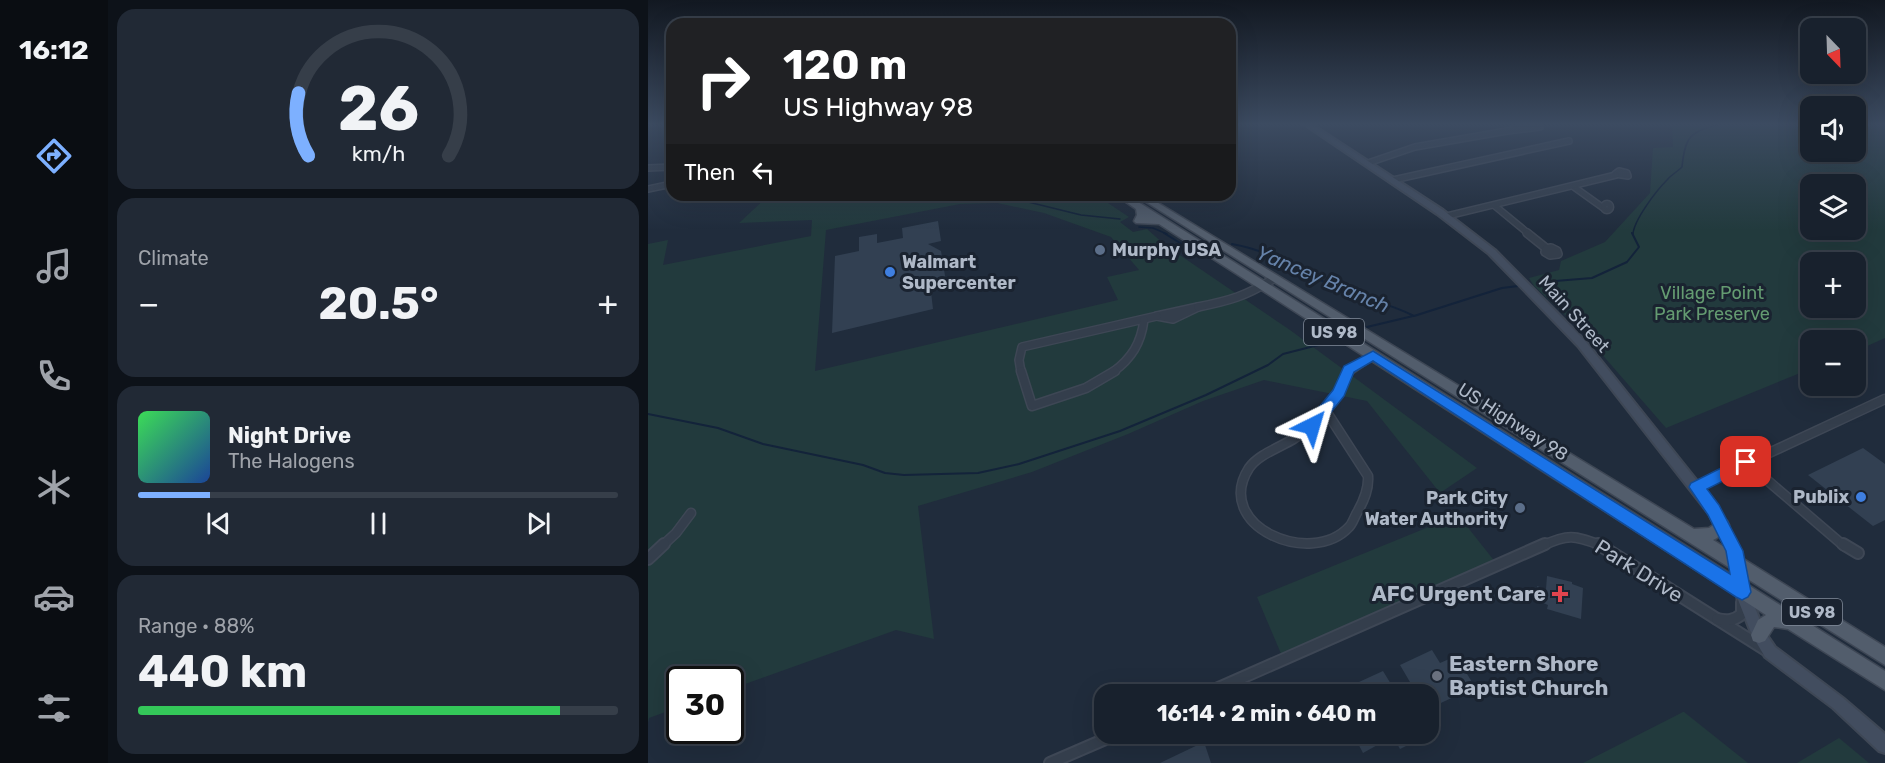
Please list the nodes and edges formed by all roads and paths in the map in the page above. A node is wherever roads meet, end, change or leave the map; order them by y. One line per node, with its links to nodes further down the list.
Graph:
1 (1363, 160): 4 (main road, Main Street)
2 (1375, 160): 4 (street)
3 (1485, 160): 8 (street)
4 (1368, 163): 8 (main road, Main Street)
5 (666, 167): 6 (street)
6 (648, 168)
7 (1616, 175): 10 (street)
8 (1393, 180): 15 (main road, Main Street)
9 (666, 185): 11 (street)
10 (1574, 187): 13 (street); 14 (street)
11 (648, 189)
12 (1139, 201): 17 (main road, US Highway 98 / US 98); 18 (main road, US Highway 98 / US 98)
13 (1495, 206): 15 (street); 16 (street)
14 (1602, 207)
15 (1450, 219): 25 (main road, Main Street)
16 (1547, 249)
17 (1273, 279): 18 (street); 21 (main road, US Highway 98 / US 98)
18 (1262, 286): 19 (street); 20 (main road, US Highway 98 / US 98)
19 (1144, 320): 19 (street)
20 (1373, 355): 21 (main road, US Highway 98 / US 98); 23 (street)
21 (1406, 368): 28 (main road, US Highway 98 / US 98); 32 (main road, US Highway 98 / US 98)
22 (1885, 399): 24 (street)
23 (1326, 411): 23 (street)
24 (1746, 462): 25 (street); 29 (street)
25 (1696, 487): 27 (main road, Main Street)
26 (692, 513): 30 (street)
27 (1722, 525): 28 (main road); 31 (main road, Main Street)
28 (1692, 535): 31 (main road, US Highway 98 / US 98)
29 (1858, 553)
30 (648, 559)
31 (1739, 566): 32 (main road, Main Street); 37 (main road, US Highway 98 / US 98)
32 (1742, 592): 33 (street); 34 (main road, US Highway 98 / US 98); 35 (main road, Main Street)
33 (1714, 619): 36 (street, Park Drive); 39 (street, Park Drive)
34 (1795, 623): 35 (main road); 38 (main road, US Highway 98 / US 98)
35 (1759, 635): 36 (main road, Main Street)
36 (1770, 652): 41 (main road)
37 (1885, 657)
38 (1885, 681)
39 (1228, 684)
40 (1094, 744): 42 (street)
41 (1885, 745)
42 (1050, 763)

